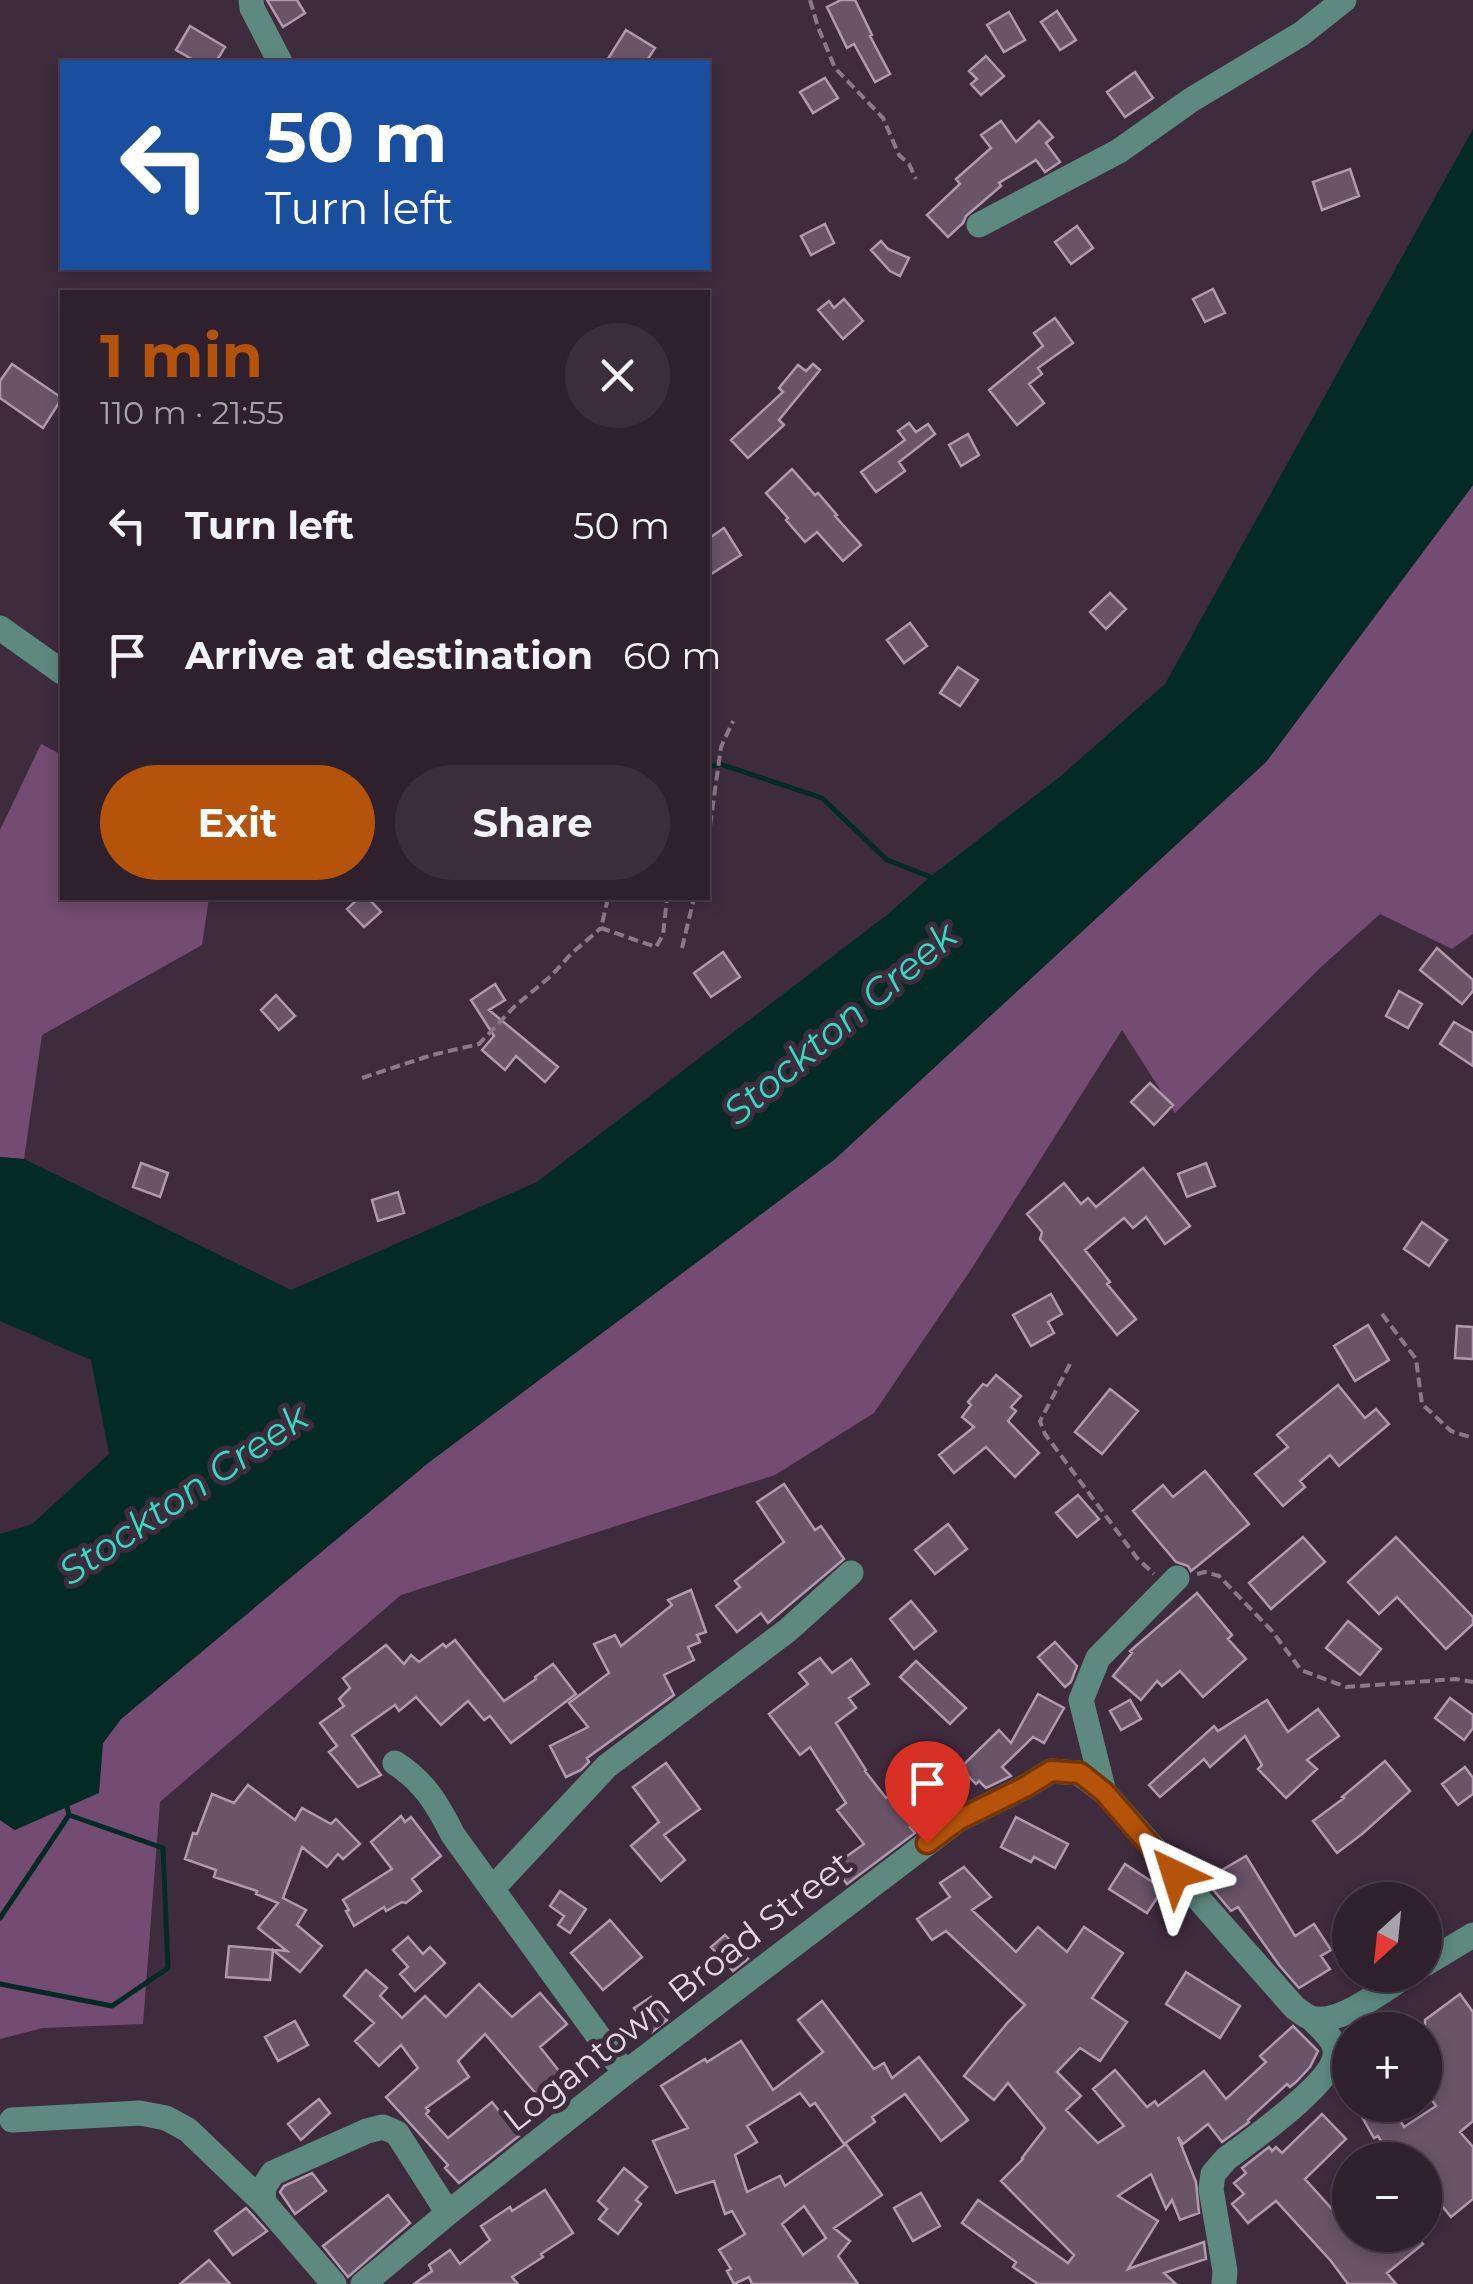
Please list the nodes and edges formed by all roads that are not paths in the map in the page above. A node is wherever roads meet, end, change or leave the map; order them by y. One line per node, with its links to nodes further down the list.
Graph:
1 (251, 0): 3 (street)
2 (1344, 0): 4 (street)
3 (279, 60)
4 (980, 225)
5 (0, 628): 6 (street)
6 (60, 671)
7 (851, 1573): 11 (street)
8 (1178, 1578): 10 (street)
9 (395, 1763): 11 (street)
10 (1104, 1792): 15 (street, Logantown Broad Street); 16 (street, Logantown Broad Street)
11 (492, 1889): 16 (street)
12 (1473, 1935): 13 (street)
13 (1442, 1954)
14 (1379, 1992): 15 (street)
15 (1312, 2020): 22 (street, Logantown Broad Street)
16 (625, 2074): 19 (street, Logantown Broad Street)
17 (12, 2120): 18 (street)
18 (264, 2204): 19 (street); 20 (street)
19 (448, 2212): 21 (street, Logantown Broad Street)
20 (334, 2284)
21 (364, 2284)
22 (1224, 2284)

